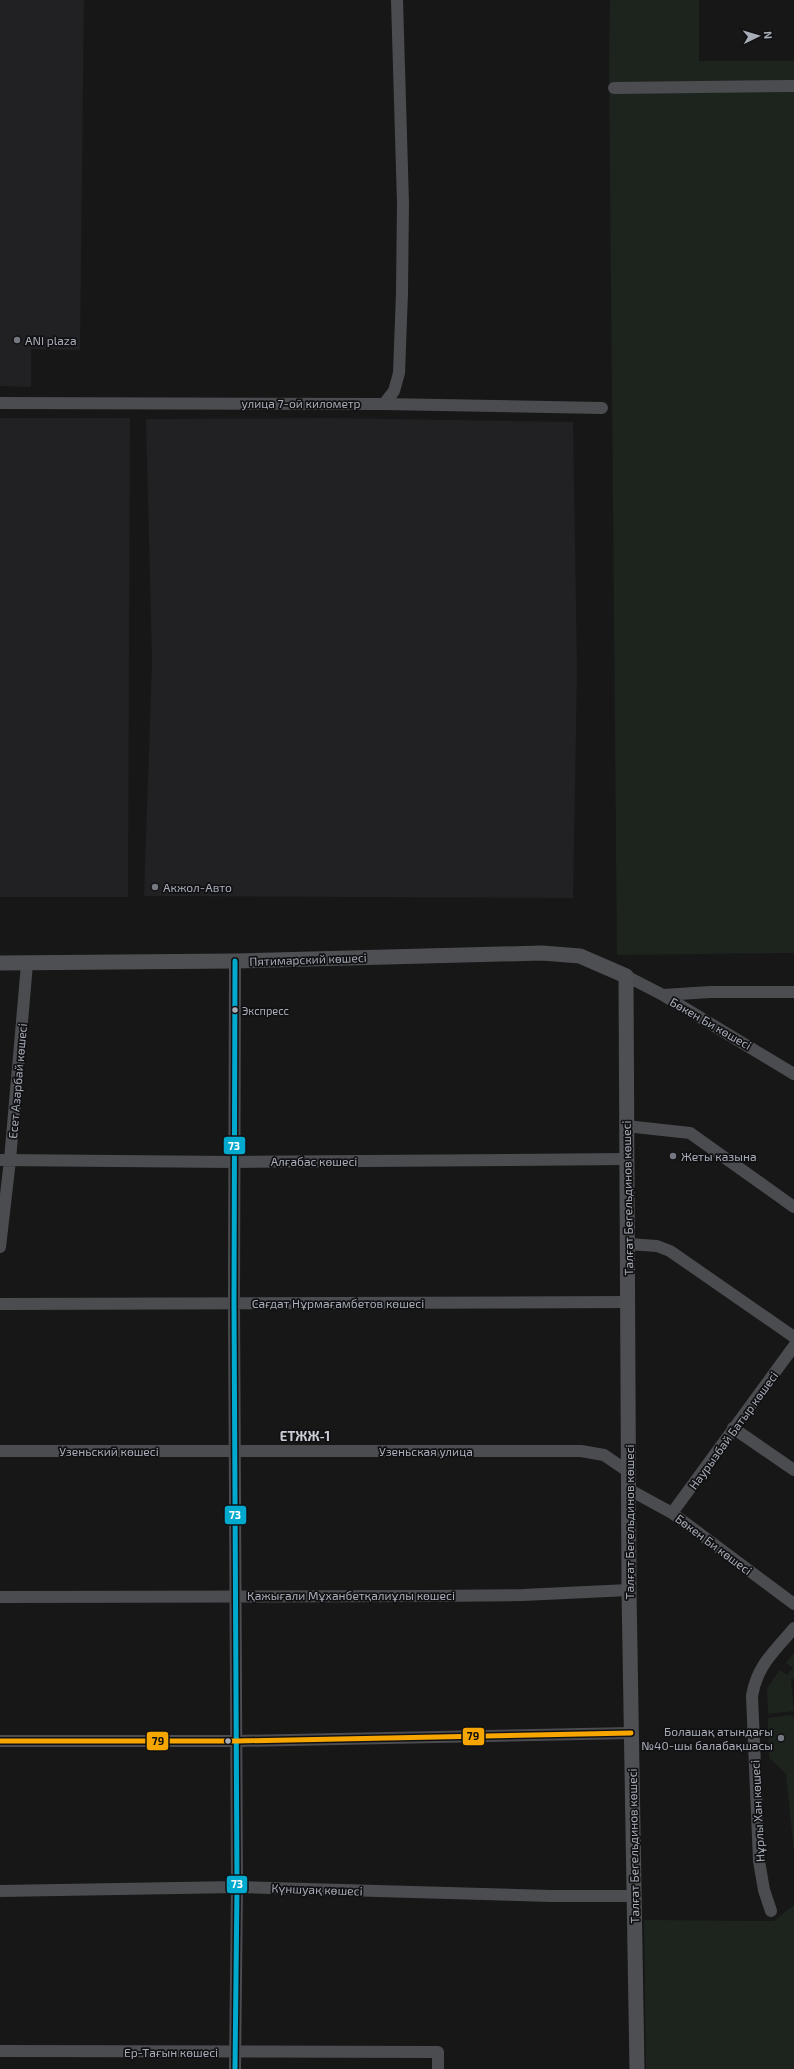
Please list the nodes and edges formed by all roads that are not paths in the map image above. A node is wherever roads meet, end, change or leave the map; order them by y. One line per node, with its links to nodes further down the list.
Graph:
1 (397, 0): 5 (street)
2 (794, 86): 3 (street)
3 (614, 88)
4 (0, 403): 5 (street, улица 7-ой километр)
5 (384, 404): 6 (street, улица 7-ой километр)
6 (602, 408)
7 (235, 961): 9 (main road, Пятимарский көшесі); 10 (main road, Пятимарский көшесі); 17 (street)
8 (0, 963): 9 (main road, Пятимарский көшесі)
9 (27, 964): 16 (street, Есет Азарбай көшесі)
10 (626, 976): 12 (street, Бөкен Би көшесі); 14 (main road, Талғат Бегельдинов көшесі)
11 (794, 992): 12 (street)
12 (663, 995): 13 (street, Бөкен Би көшесі)
13 (794, 1074)
14 (626, 1126): 15 (main road, Талғат Бегельдинов көшесі); 18 (street)
15 (627, 1159): 17 (street, Алғабас көшесі); 19 (main road, Талғат Бегельдинов көшесі)
16 (5, 1160): 17 (street, Алғабас көшесі); 20 (street, Есет Азарбай көшесі)
17 (234, 1162): 22 (street)
18 (794, 1207)
19 (628, 1244): 21 (main road, Талғат Бегельдинов көшесі); 24 (street)
20 (0, 1247)
21 (628, 1302): 22 (street, Сағдат Нұрмағамбетов көшесі); 31 (main road, Талғат Бегельдинов көшесі)
22 (234, 1303): 23 (street, Сағдат Нұрмағамбетов көшесі); 28 (street)
23 (0, 1304)
24 (794, 1337)
25 (794, 1346): 26 (street, Наурызбай Батыр көшесі)
26 (734, 1428): 30 (street); 33 (street, Наурызбай Батыр көшесі)
27 (218, 1450): 28 (street, Узеньская улица); 29 (street, Узеньский көшесі)
28 (235, 1450): 31 (street, Узеньская улица); 35 (street)
29 (0, 1451)
30 (794, 1470)
31 (629, 1472): 32 (main road, Талғат Бегельдинов көшесі)
32 (630, 1490): 33 (street, Бөкен Би көшесі); 34 (main road, Талғат Бегельдинов көшесі)
33 (672, 1513): 37 (street, Бөкен Би көшесі)
34 (630, 1590): 35 (street, Қажығали Мұханбетқалиұлы көшесі); 39 (main road, Талғат Бегельдинов көшесі)
35 (235, 1595): 36 (street, Қажығали Мұханбетқалиұлы көшесі); 41 (street)
36 (0, 1596)
37 (794, 1604)
38 (794, 1628): 45 (street, Нұрлы Хан көшесі)
39 (631, 1733): 41 (street); 44 (main road, Талғат Бегельдинов көшесі)
40 (0, 1741): 41 (street)
41 (237, 1741): 42 (street)
42 (237, 1887): 43 (street, Күншуақ көшесі); 44 (street, Күншуақ көшесі); 47 (street)
43 (0, 1891)
44 (635, 1896): 50 (main road, Талғат Бегельдинов көшесі)
45 (771, 1911)
46 (0, 2051): 47 (street, Ер-Тағын көшесі)
47 (235, 2052): 48 (street); 49 (street, Ер-Тағын көшесі)
48 (235, 2069)
49 (438, 2069)
50 (637, 2069)

